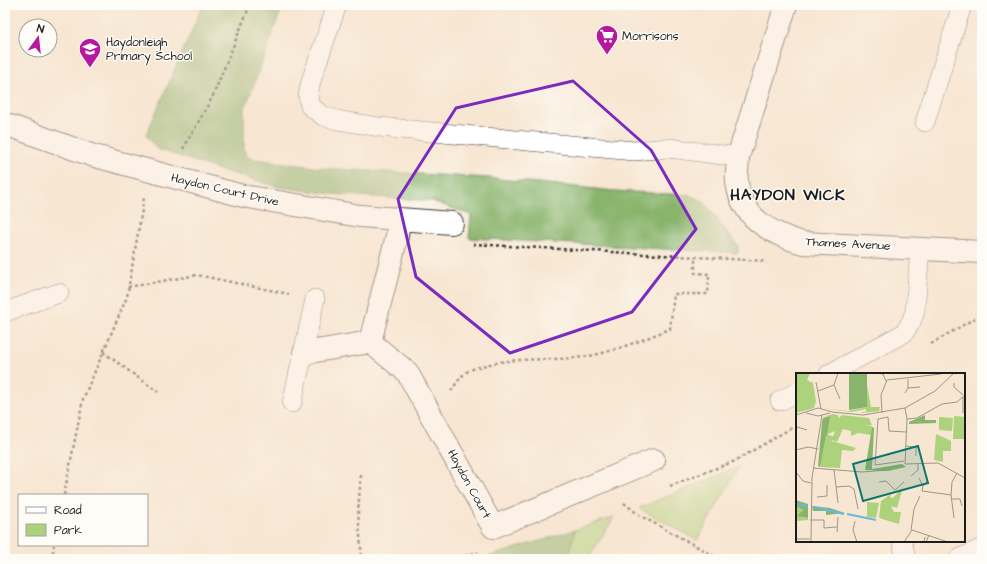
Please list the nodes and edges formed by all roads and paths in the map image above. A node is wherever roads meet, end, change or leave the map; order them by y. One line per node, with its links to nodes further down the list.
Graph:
1 (250, 5): 8 (path)
2 (337, 5): 7 (lane)
3 (786, 5): 7 (street, Thames Avenue)
4 (962, 5): 5 (lane)
5 (925, 122)
6 (5, 124): 8 (street, Haydon Court Drive)
7 (738, 157): 12 (street, Thames Avenue)
8 (158, 174): 9 (street, Haydon Court Drive); 16 (path)
9 (399, 220): 10 (street, Haydon Court Drive); 20 (street)
10 (452, 223)
11 (468, 243): 14 (path)
12 (920, 249): 13 (street, Thames Avenue); 23 (lane)
13 (982, 252)
14 (695, 256): 15 (path); 28 (path)
15 (767, 261)
16 (128, 287): 18 (path); 21 (path)
17 (59, 293): 19 (lane)
18 (315, 299): 22 (lane)
19 (5, 312)
20 (370, 342): 22 (street); 28 (street, Haydon Court)
21 (103, 352): 24 (path); 31 (path)
22 (304, 353): 27 (lane)
23 (831, 373)
24 (158, 392)
25 (796, 393): 26 (lane)
26 (780, 401)
27 (292, 403)
28 (433, 418): 29 (street, Haydon Court)
29 (654, 460)
30 (361, 475): 37 (path)
31 (64, 494)
32 (624, 503): 38 (path)
33 (902, 542): 39 (lane)
34 (54, 546): 36 (path)
35 (982, 548): 40 (lane)
36 (52, 559)
37 (362, 559)
38 (720, 559)
39 (906, 559)
40 (959, 559)

